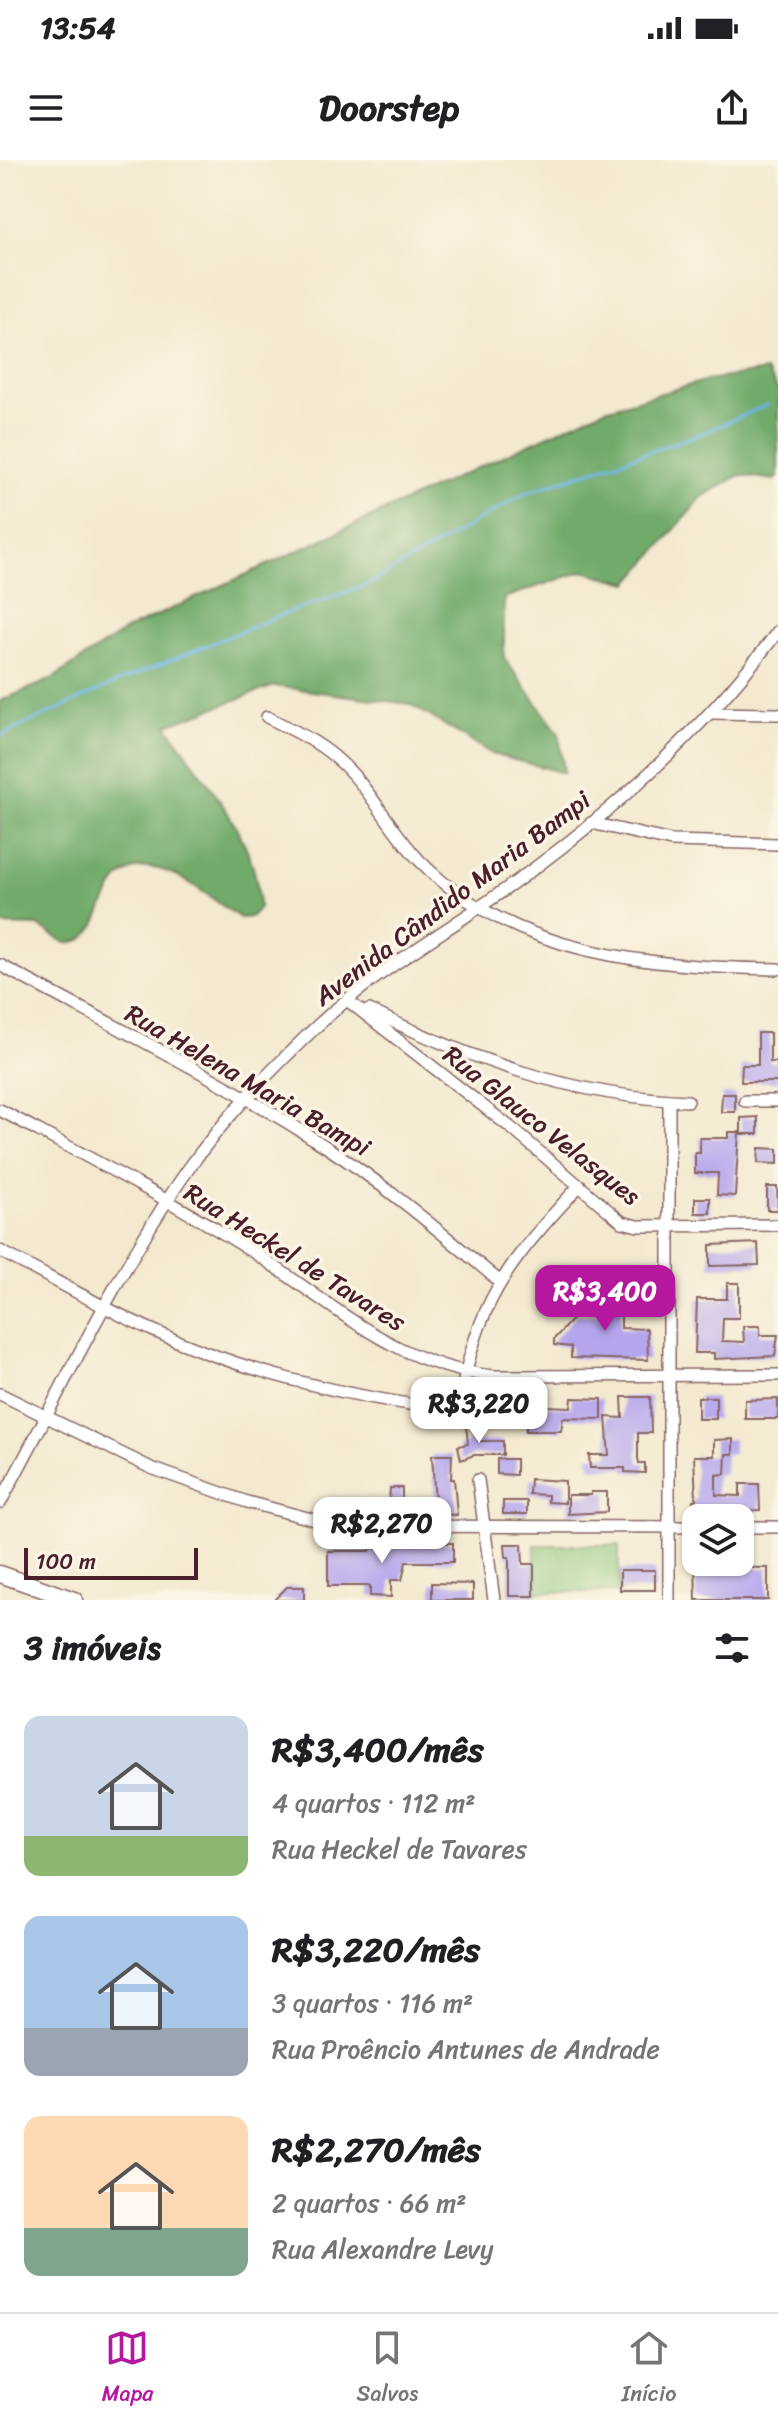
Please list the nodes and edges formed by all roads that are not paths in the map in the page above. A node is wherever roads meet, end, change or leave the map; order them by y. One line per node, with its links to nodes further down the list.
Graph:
1 (778, 631): 2 (street, Avenida Cândido Maria Bampi)
2 (710, 713): 3 (street); 5 (street, Avenida Cândido Maria Bampi)
3 (778, 714)
4 (267, 717): 7 (street)
5 (591, 823): 6 (street); 7 (street, Avenida Cândido Maria Bampi)
6 (778, 844)
7 (479, 908): 9 (street); 10 (street, Avenida Cândido Maria Bampi)
8 (0, 965): 11 (street, Rua Helena Maria Bampi)
9 (778, 969)
10 (347, 1000): 11 (street, Avenida Cândido Maria Bampi); 12 (street); 17 (street, Rua Glauco Velasques)
11 (246, 1098): 18 (street, Avenida Cândido Maria Bampi); 22 (street, Rua Helena Maria Bampi)
12 (669, 1100): 13 (street); 20 (street)
13 (688, 1101)
14 (745, 1101): 15 (street)
15 (778, 1101)
16 (0, 1110): 18 (street, Rua Heckel de Tavares)
17 (580, 1185): 20 (street, Rua Glauco Velasques); 22 (street)
18 (167, 1201): 23 (street, Avenida Cândido Maria Bampi); 24 (street, Rua Heckel de Tavares)
19 (778, 1225): 20 (street, Rua Glauco Velasques)
20 (669, 1226): 25 (street)
21 (0, 1251): 23 (street)
22 (499, 1281): 24 (street)
23 (107, 1307): 24 (street); 28 (street, Avenida Cândido Maria Bampi)
24 (465, 1373): 25 (street, Rua Heckel de Tavares)
25 (669, 1375): 26 (street, Rua Heckel de Tavares); 32 (street)
26 (778, 1375)
27 (0, 1394): 28 (street)
28 (46, 1419): 30 (street, Avenida Cândido Maria Bampi); 31 (street)
29 (478, 1480): 31 (street)
30 (0, 1503)
31 (485, 1527): 32 (street); 38 (street)
32 (669, 1527): 33 (street); 39 (street)
33 (682, 1527)
34 (754, 1527): 35 (street)
35 (778, 1527)
36 (0, 1574): 37 (main road)
37 (74, 1600)
38 (494, 1600)
39 (669, 1600)

